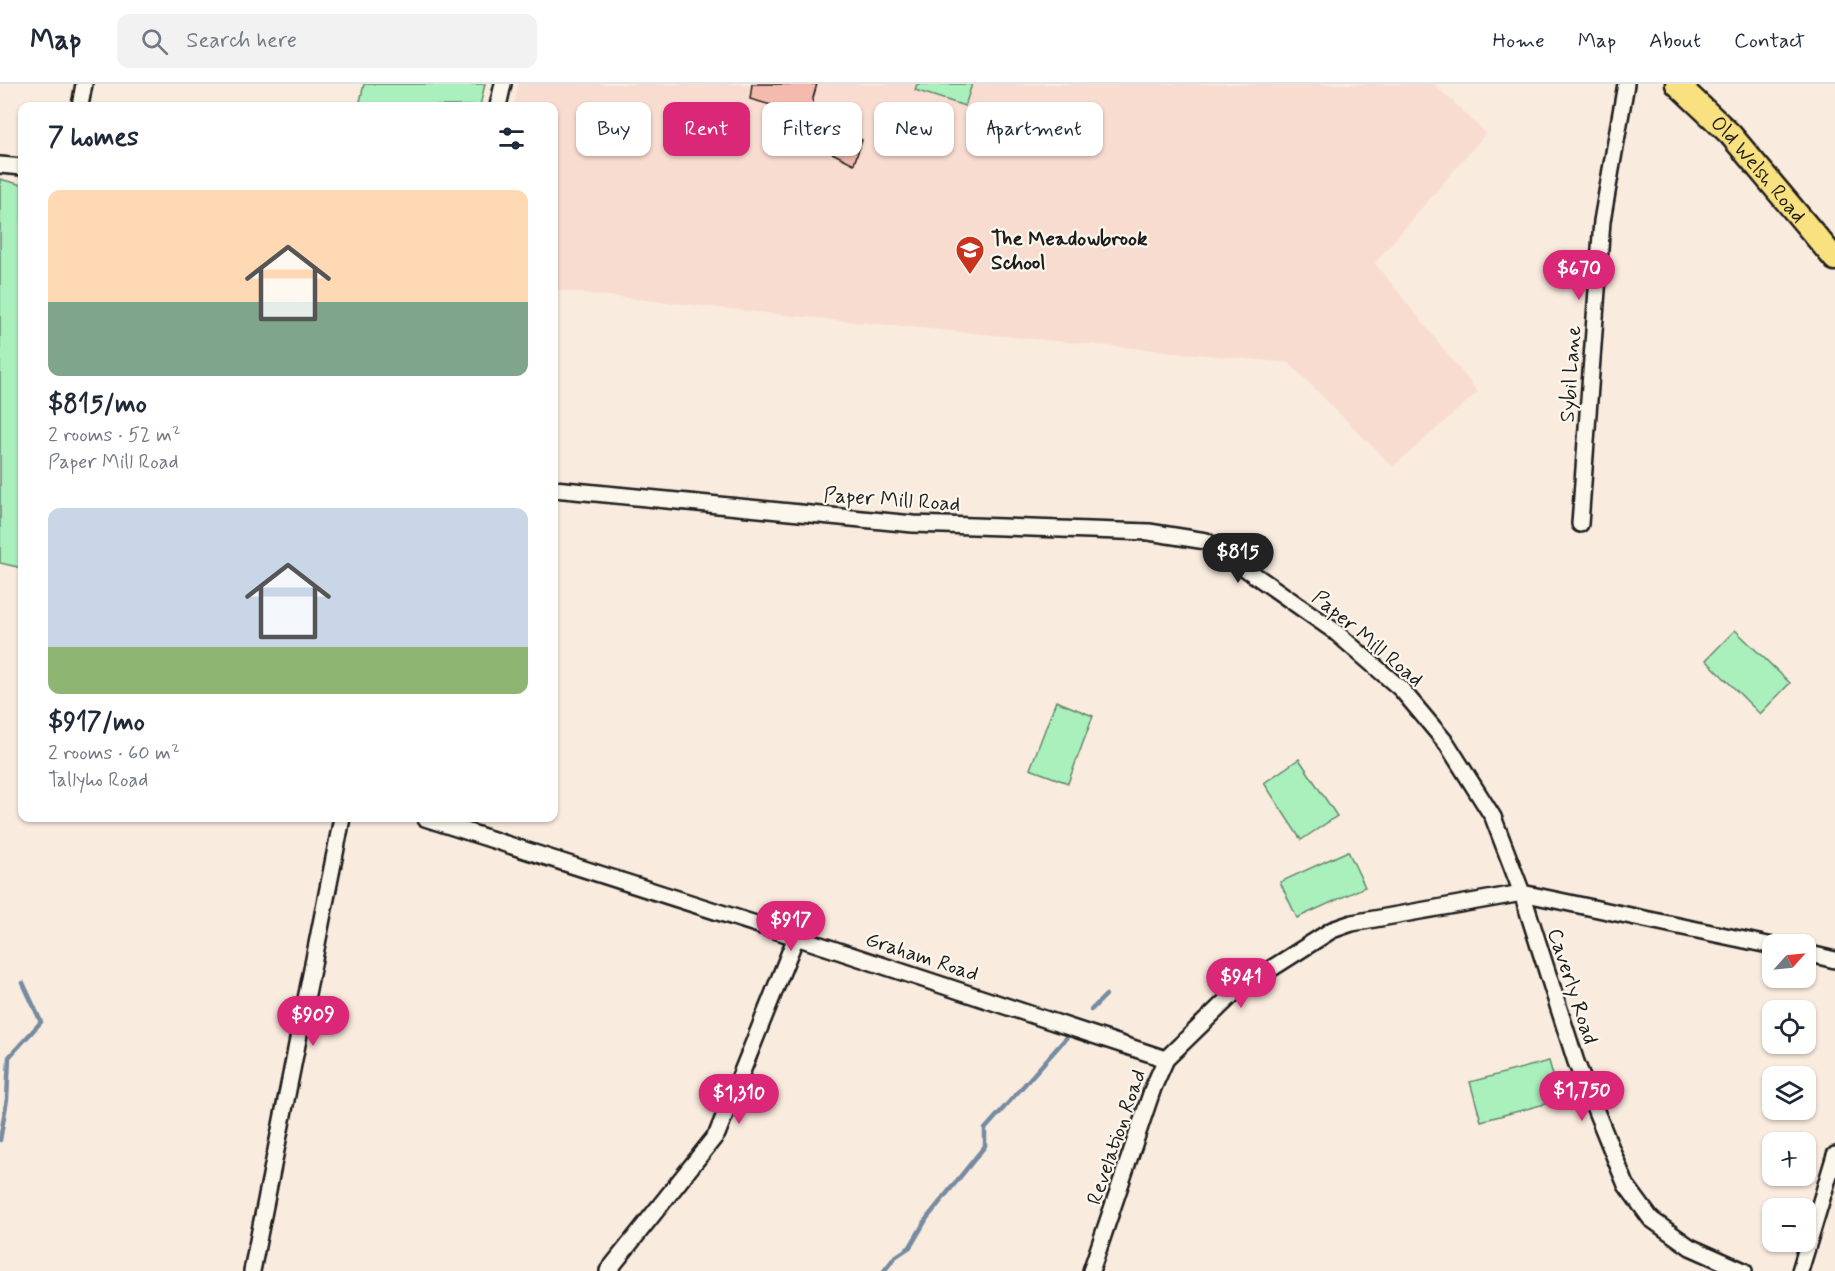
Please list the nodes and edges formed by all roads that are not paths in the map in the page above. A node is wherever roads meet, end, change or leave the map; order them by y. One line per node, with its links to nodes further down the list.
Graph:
1 (84, 84): 5 (street)
2 (503, 84): 6 (street)
3 (1626, 84): 11 (street, Sybil Lane)
4 (1677, 84): 9 (main road, Old Welsh Road)
5 (81, 102)
6 (499, 102)
7 (0, 165): 8 (street)
8 (18, 167)
9 (1835, 259)
10 (558, 489): 14 (street, Paper Mill Road)
11 (1580, 524)
12 (341, 822): 21 (street)
13 (437, 822): 15 (street, Graham Road)
14 (1521, 893): 16 (street); 19 (street, Revelation Road); 24 (street, Caverly Road)
15 (796, 937): 19 (street, Graham Road); 22 (street)
16 (1762, 944)
17 (1816, 955): 18 (street)
18 (1835, 960)
19 (1166, 1059): 23 (street, Revelation Road)
20 (1835, 1155): 25 (street)
21 (252, 1271)
22 (608, 1271)
23 (1091, 1271)
24 (1744, 1271)
25 (1800, 1271)

